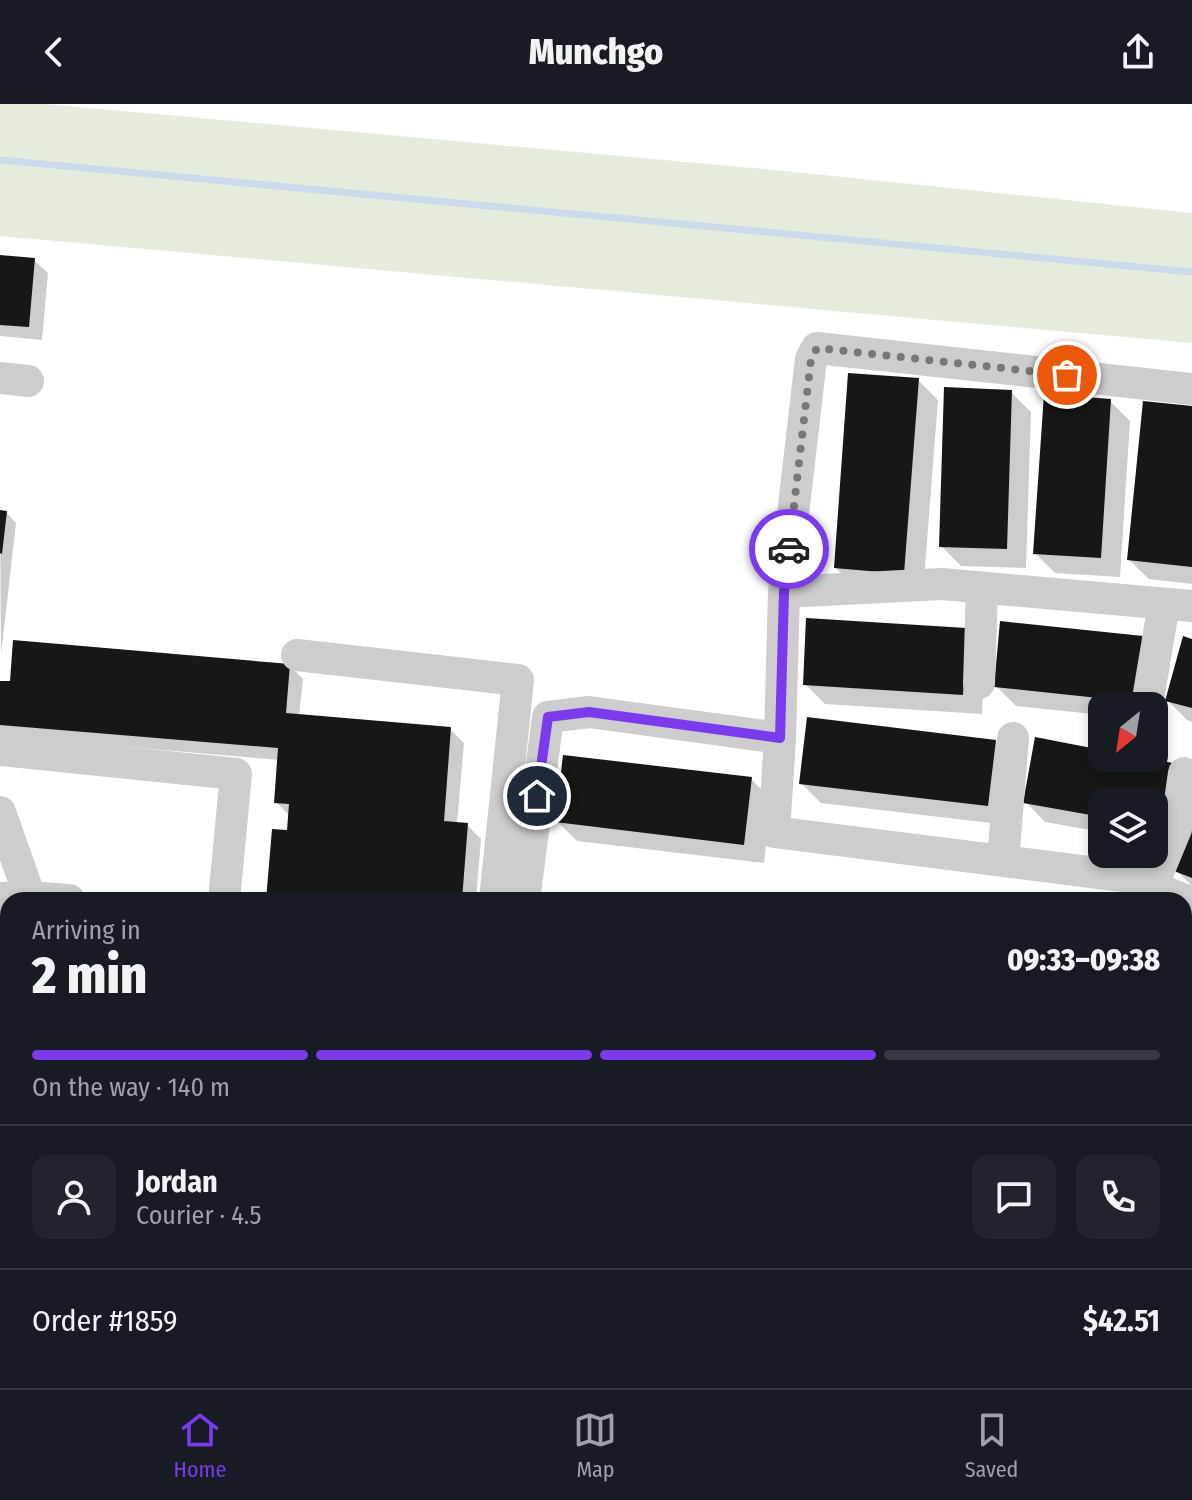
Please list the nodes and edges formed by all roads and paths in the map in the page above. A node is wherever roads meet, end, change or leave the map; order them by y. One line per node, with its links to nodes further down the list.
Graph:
1 (1192, 389): 3 (lane)
2 (982, 588): 3 (lane); 4 (lane); 6 (lane)
3 (784, 592): 8 (lane)
4 (1178, 605): 7 (lane)
5 (297, 655): 17 (lane)
6 (979, 683)
7 (1150, 692)
8 (780, 738): 13 (lane); 18 (lane)
9 (1013, 738): 13 (lane)
10 (0, 750): 16 (lane)
11 (1184, 773): 14 (lane)
12 (0, 812): 15 (lane)
13 (1003, 861): 14 (lane)
14 (1152, 887): 19 (lane)
15 (19, 892)
16 (225, 892)
17 (496, 892)
18 (525, 892)
19 (1164, 892)

